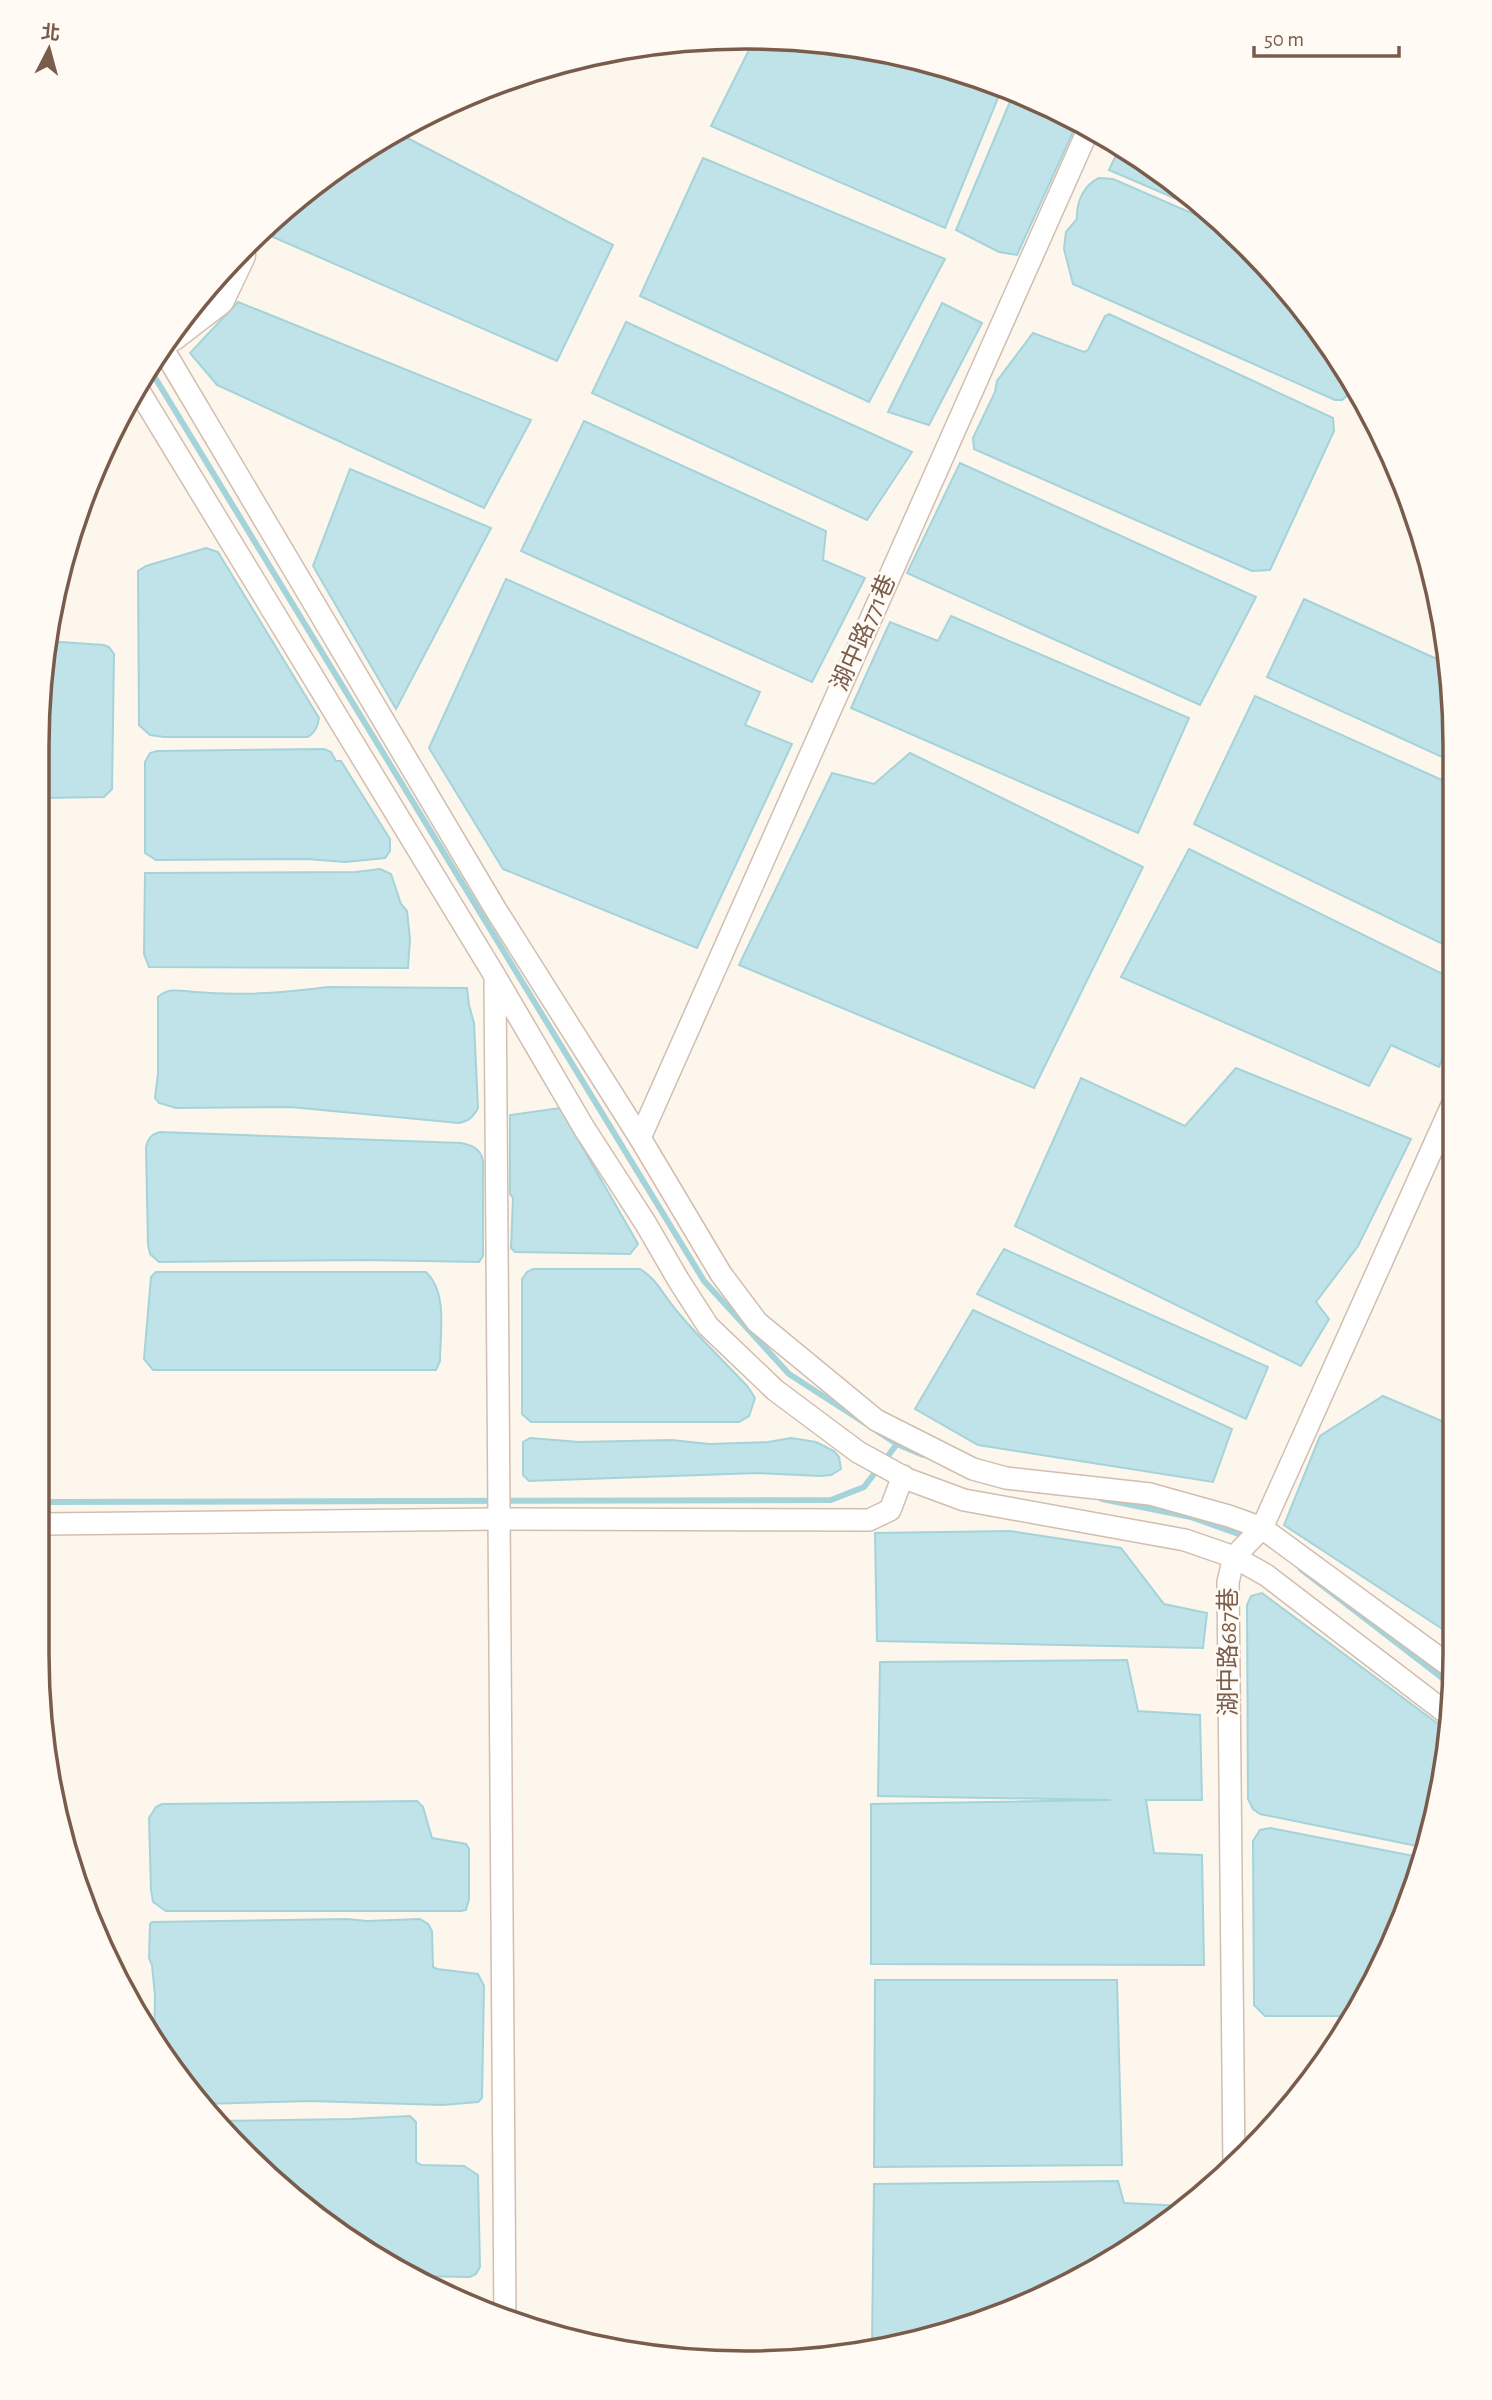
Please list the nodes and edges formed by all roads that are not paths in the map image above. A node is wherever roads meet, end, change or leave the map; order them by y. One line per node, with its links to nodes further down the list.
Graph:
1 (1085, 137): 8 (street, 湖中路771巷)
2 (226, 281): 3 (street)
3 (201, 312)
4 (168, 357): 8 (street)
5 (142, 396): 6 (street)
6 (495, 976): 9 (street); 10 (street)
7 (1443, 1125): 12 (street, 湖中路687巷)
8 (640, 1138): 12 (street)
9 (903, 1476): 10 (street); 13 (street)
10 (498, 1519): 11 (street); 17 (street)
11 (49, 1524)
12 (1262, 1528): 13 (street, 湖中路687巷); 14 (street)
13 (1234, 1557): 15 (street); 16 (street, 湖中路687巷)
14 (1443, 1661)
15 (1441, 1708)
16 (1234, 2152)
17 (505, 2308)

